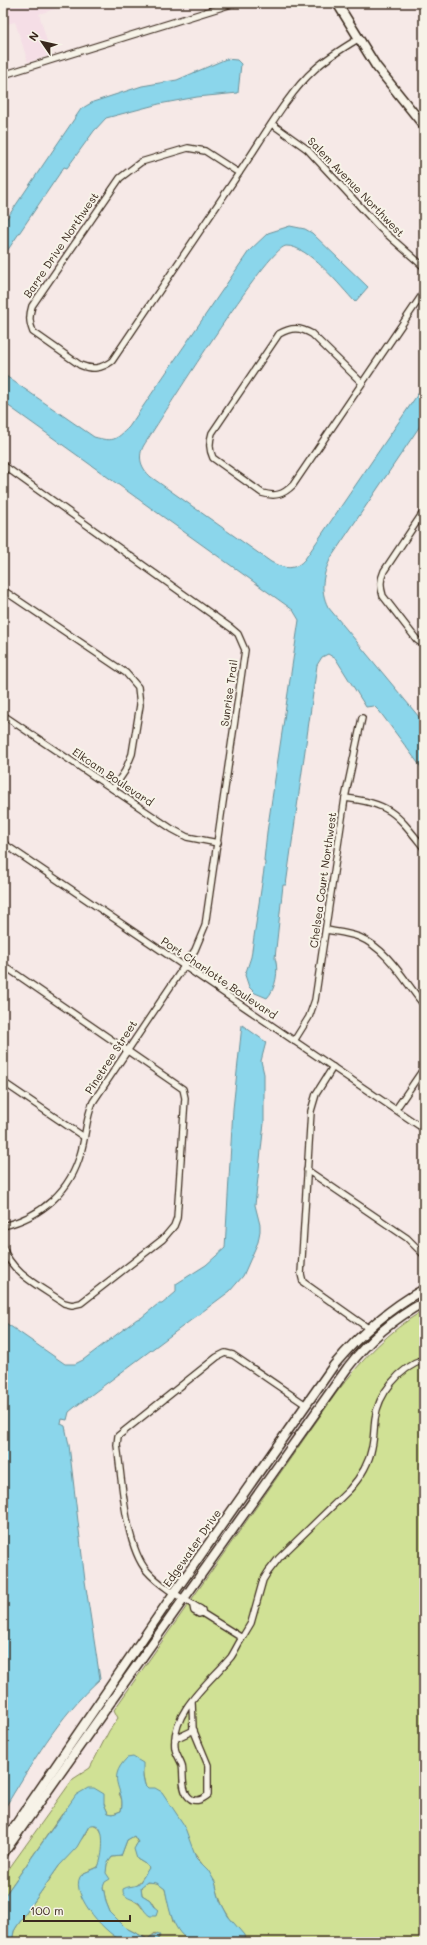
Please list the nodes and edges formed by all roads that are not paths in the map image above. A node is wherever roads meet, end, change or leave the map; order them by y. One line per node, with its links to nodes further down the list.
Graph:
1 (235, 3): 4 (street)
2 (337, 3): 3 (street)
3 (358, 39): 5 (street, Barre Drive Northwest); 6 (street)
4 (3, 75)
5 (272, 124): 7 (street, Barre Drive Northwest); 8 (street, Salem Avenue Northwest)
6 (424, 126)
7 (239, 173): 7 (street, Barre Drive Northwest)
8 (424, 267)
9 (424, 292): 10 (street)
10 (362, 383): 10 (street)
11 (4, 468): 19 (street, Sunrise Trail)
12 (424, 511): 14 (street)
13 (3, 590): 17 (street)
14 (424, 645)
15 (3, 715): 17 (street, Elkcam Boulevard)
16 (362, 718): 18 (street, Chelsea Court Northwest)
17 (113, 789): 19 (street, Elkcam Boulevard)
18 (345, 798): 21 (street); 22 (street, Chelsea Court Northwest)
19 (218, 843): 24 (street, Sunrise Trail)
20 (3, 844): 24 (street, Port Charlotte Boulevard)
21 (424, 848)
22 (326, 930): 25 (street); 26 (street, Chelsea Court Northwest)
23 (3, 965): 27 (street)
24 (184, 966): 26 (street, Port Charlotte Boulevard); 27 (street, Pinetree Street)
25 (424, 1005)
26 (294, 1041): 28 (street, Port Charlotte Boulevard)
27 (128, 1049): 33 (street, Pinetree Street); 36 (street)
28 (333, 1067): 31 (street, Port Charlotte Boulevard); 34 (street)
29 (424, 1068): 31 (street)
30 (3, 1082): 33 (street)
31 (396, 1110): 32 (street, Port Charlotte Boulevard)
32 (424, 1129)
33 (84, 1136): 35 (street, Pinetree Street)
34 (307, 1170): 37 (street); 40 (street)
35 (3, 1226)
36 (3, 1247)
37 (424, 1256)
38 (424, 1289): 40 (street, Edgewater Drive)
39 (424, 1302): 44 (street, Edgewater Drive)
40 (368, 1328): 42 (street, Edgewater Drive)
41 (424, 1360): 45 (street)
42 (306, 1405): 43 (street, Edgewater Drive); 43 (street)
43 (174, 1593): 44 (street); 49 (street, Edgewater Drive)
44 (183, 1599): 45 (street); 50 (street, Edgewater Drive)
45 (242, 1638): 46 (street)
46 (192, 1702): 47 (street); 48 (street)
47 (194, 1730): 48 (street); 48 (street)
48 (175, 1739)
49 (3, 1843)
50 (3, 1854)

